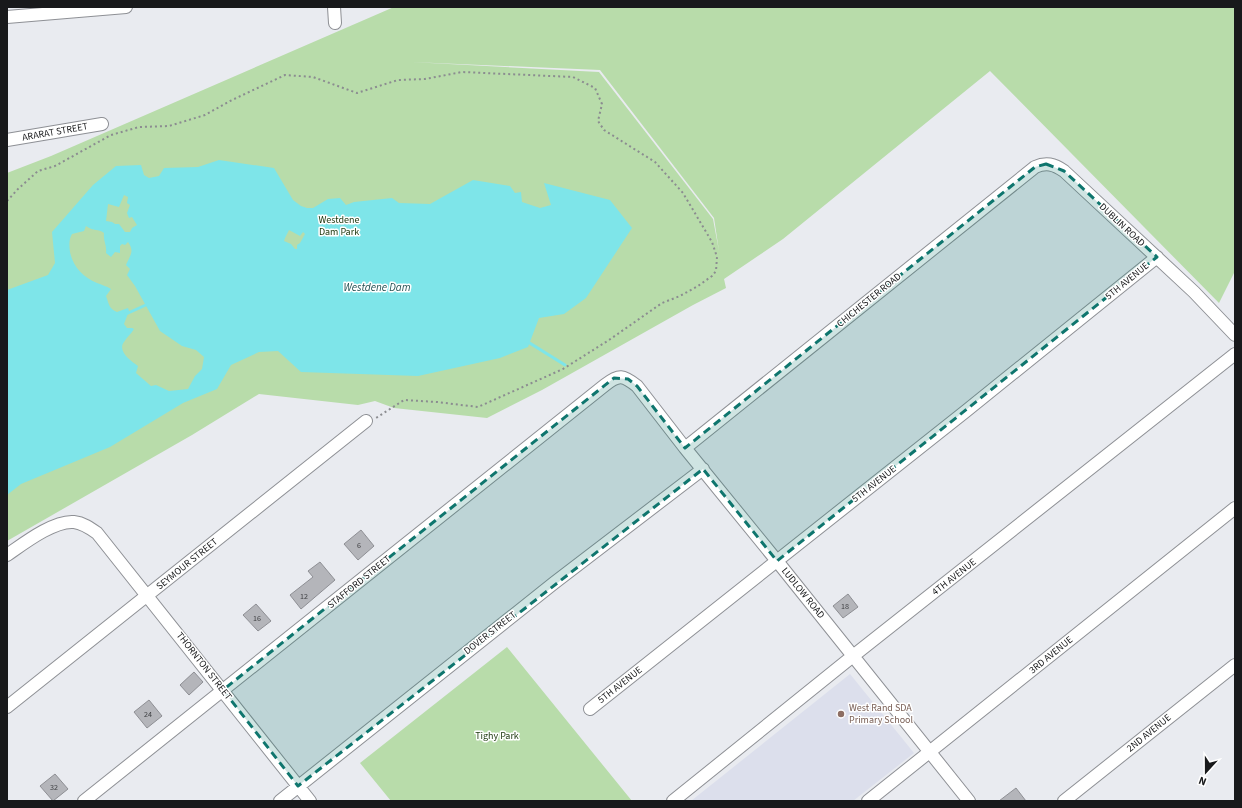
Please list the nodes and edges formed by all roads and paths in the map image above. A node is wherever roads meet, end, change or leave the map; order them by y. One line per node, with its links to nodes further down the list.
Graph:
1 (126, 7): 3 (street)
2 (334, 7): 4 (street)
3 (7, 17)
4 (335, 23)
5 (102, 124): 6 (street, ARARAT STREET)
6 (7, 140)
7 (1058, 167): 9 (street, DUBLIN ROAD); 14 (street, CHICHESTER ROAD)
8 (7, 201): 13 (path)
9 (1157, 257): 10 (street, DUBLIN ROAD); 18 (street, 5TH AVENUE)
10 (1235, 335)
11 (1235, 354): 20 (street, 4TH AVENUE)
12 (637, 386): 14 (street, LUDLOW ROAD); 22 (street, STAFFORD STREET)
13 (366, 421): 19 (street, SEYMOUR STREET)
14 (685, 448): 15 (street, LUDLOW ROAD)
15 (703, 469): 18 (street, LUDLOW ROAD); 26 (street, DOVER STREET)
16 (1235, 508): 25 (street, 3RD AVENUE)
17 (7, 555): 19 (street, THORNTON STREET)
18 (777, 561): 20 (street, LUDLOW ROAD); 24 (street, 5TH AVENUE)
19 (148, 595): 22 (street, THORNTON STREET); 23 (street, SEYMOUR STREET)
20 (853, 656): 25 (street, LUDLOW ROAD); 30 (street, 4TH AVENUE)
21 (1235, 665): 33 (street, 2ND AVENUE)
22 (223, 690): 26 (street, THORNTON STREET); 27 (street, STAFFORD STREET)
23 (7, 707)
24 (590, 709)
25 (929, 752): 31 (street, 3RD AVENUE); 32 (street, LUDLOW ROAD)
26 (298, 786): 28 (street, DOVER STREET); 29 (street, THORNTON STREET)
27 (84, 801)
28 (280, 801)
29 (310, 801)
30 (673, 801)
31 (868, 801)
32 (969, 801)
33 (1064, 801)

